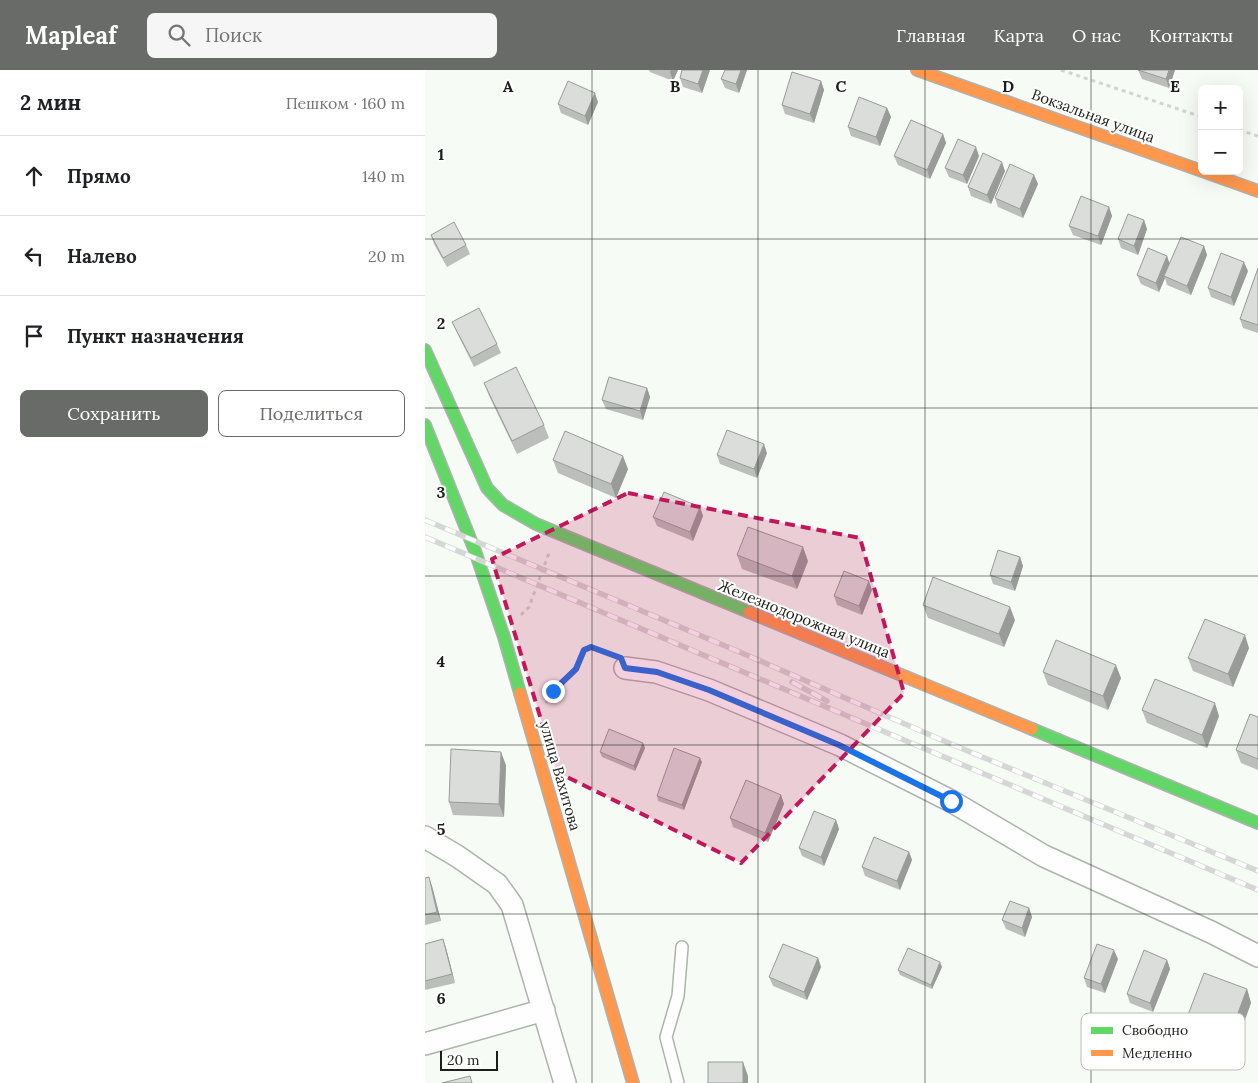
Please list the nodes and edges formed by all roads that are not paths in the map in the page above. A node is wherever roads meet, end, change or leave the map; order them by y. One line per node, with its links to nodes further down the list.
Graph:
1 (917, 70): 2 (street, Вокзальная улица)
2 (963, 78): 3 (street, Вокзальная улица)
3 (1198, 169)
4 (1213, 175): 5 (street, Вокзальная улица)
5 (1258, 191)
6 (425, 350): 9 (street, Железнодорожная улица)
7 (425, 425): 16 (street, улица Вахитова)
8 (625, 668): 12 (street)
9 (1258, 823)
10 (425, 837): 13 (street)
11 (682, 947): 17 (lane)
12 (1258, 956)
13 (544, 1010): 14 (street); 15 (street)
14 (425, 1044)
15 (565, 1083)
16 (633, 1083)
17 (677, 1083)

